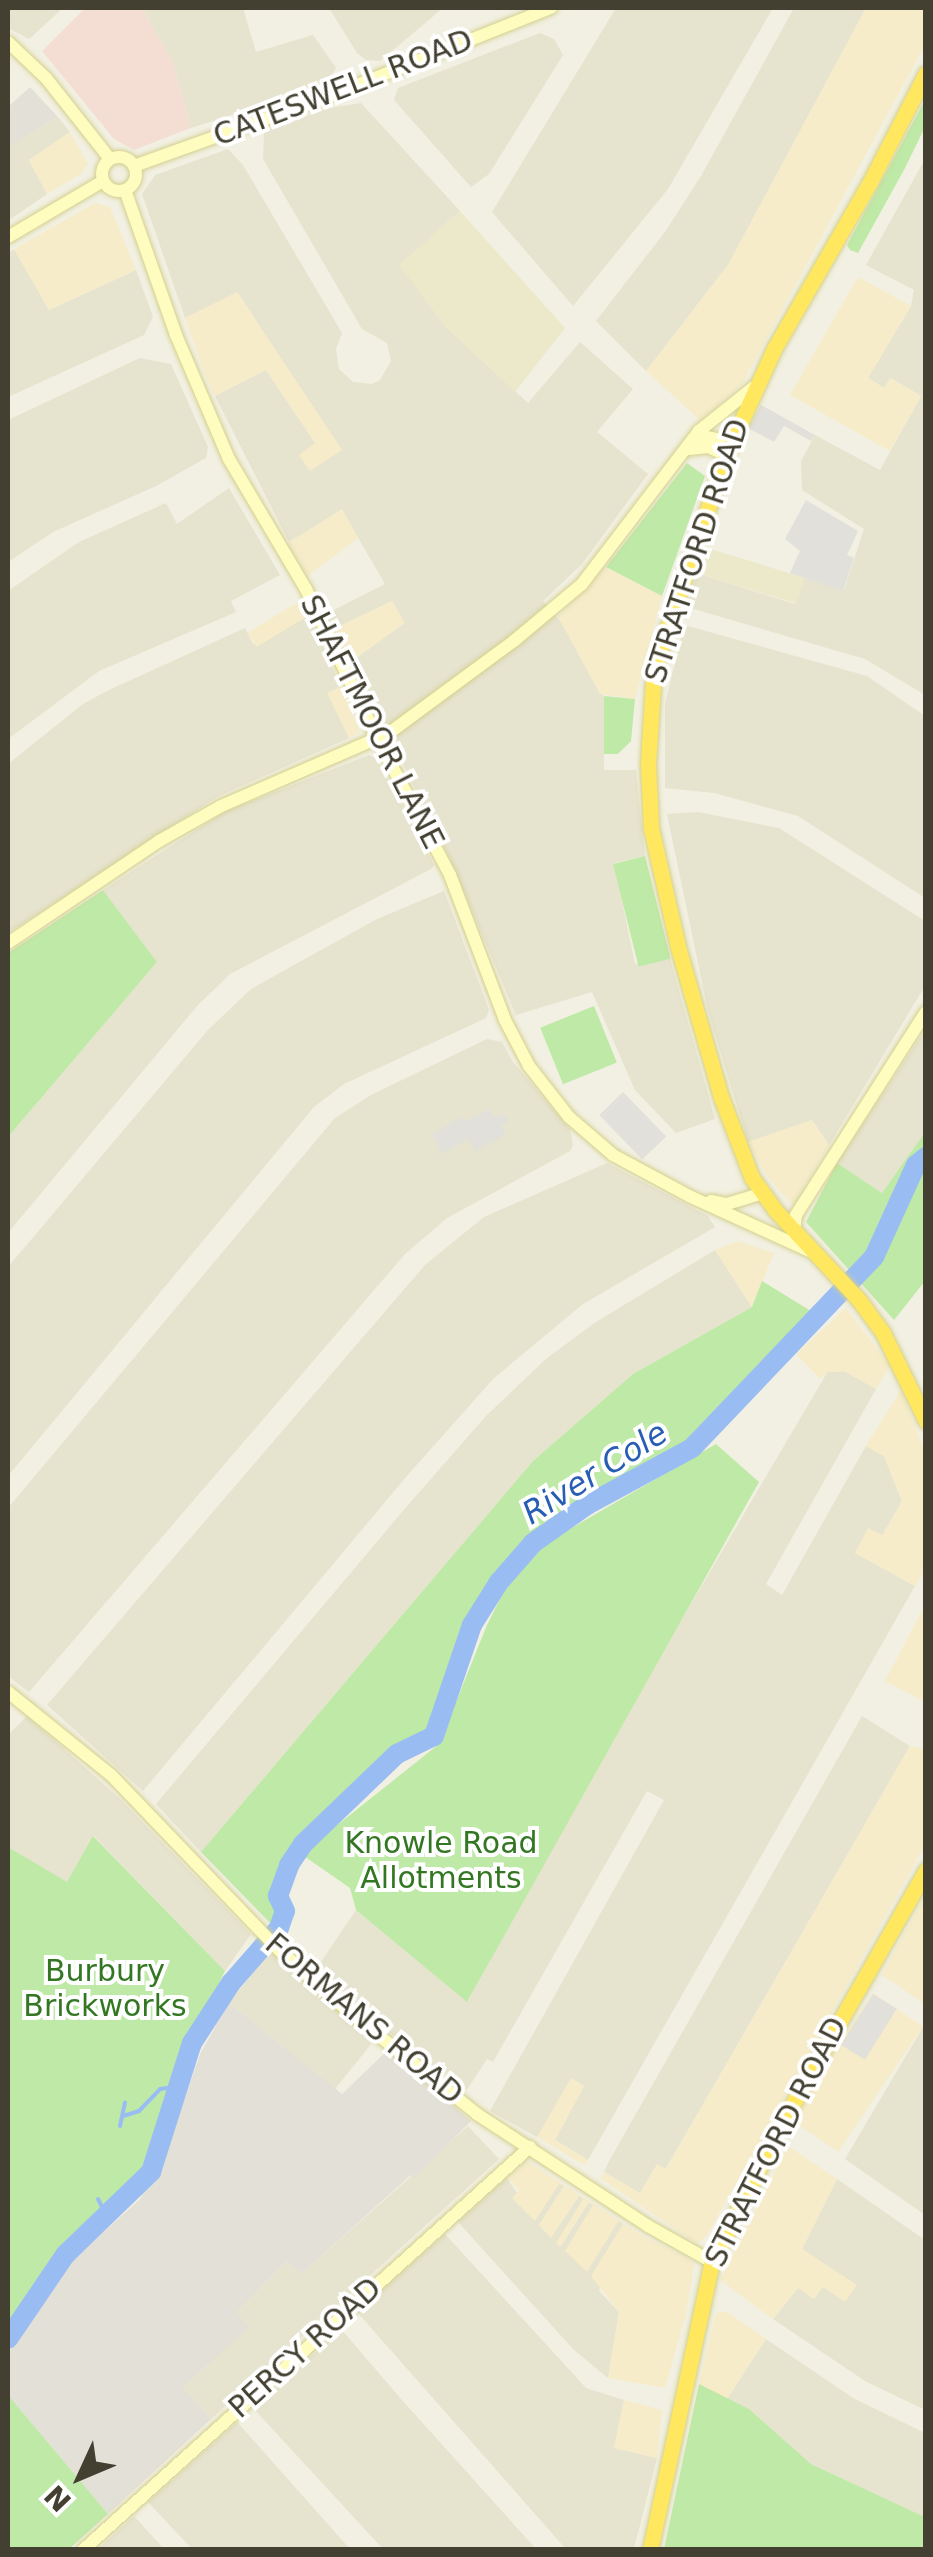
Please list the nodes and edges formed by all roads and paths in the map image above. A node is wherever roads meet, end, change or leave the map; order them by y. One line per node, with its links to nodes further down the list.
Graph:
1 (551, 8): 5 (street, CATESWELL ROAD)
2 (8, 42): 4 (street)
3 (926, 73): 9 (highway, STRATFORD ROAD)
4 (110, 158): 5 (street); 6 (street)
5 (134, 166): 7 (street)
6 (103, 181): 7 (street); 8 (street)
7 (125, 190): 12 (street, SHAFTMOOR LANE)
8 (8, 238)
9 (754, 387): 10 (highway, STRATFORD ROAD); 11 (street)
10 (728, 449): 11 (street); 15 (highway, STRATFORD ROAD)
11 (679, 454): 12 (street)
12 (378, 740): 13 (street); 16 (street, SHAFTMOOR LANE)
13 (8, 943)
14 (926, 1012): 17 (street)
15 (762, 1193): 16 (street, SHAFTMOOR LANE); 17 (highway, STRATFORD ROAD)
16 (689, 1196): 18 (street, SHAFTMOOR LANE)
17 (794, 1231): 18 (highway, STRATFORD ROAD)
18 (817, 1254): 19 (highway, STRATFORD ROAD)
19 (922, 1408): 20 (highway, STRATFORD ROAD)
20 (926, 1422)
21 (8, 1692): 23 (street, FORMANS ROAD)
22 (926, 1870): 24 (highway, STRATFORD ROAD)
23 (530, 2148): 24 (street, FORMANS ROAD); 25 (street, PERCY ROAD)
24 (712, 2262): 26 (highway, STRATFORD ROAD)
25 (82, 2550)
26 (650, 2550)

